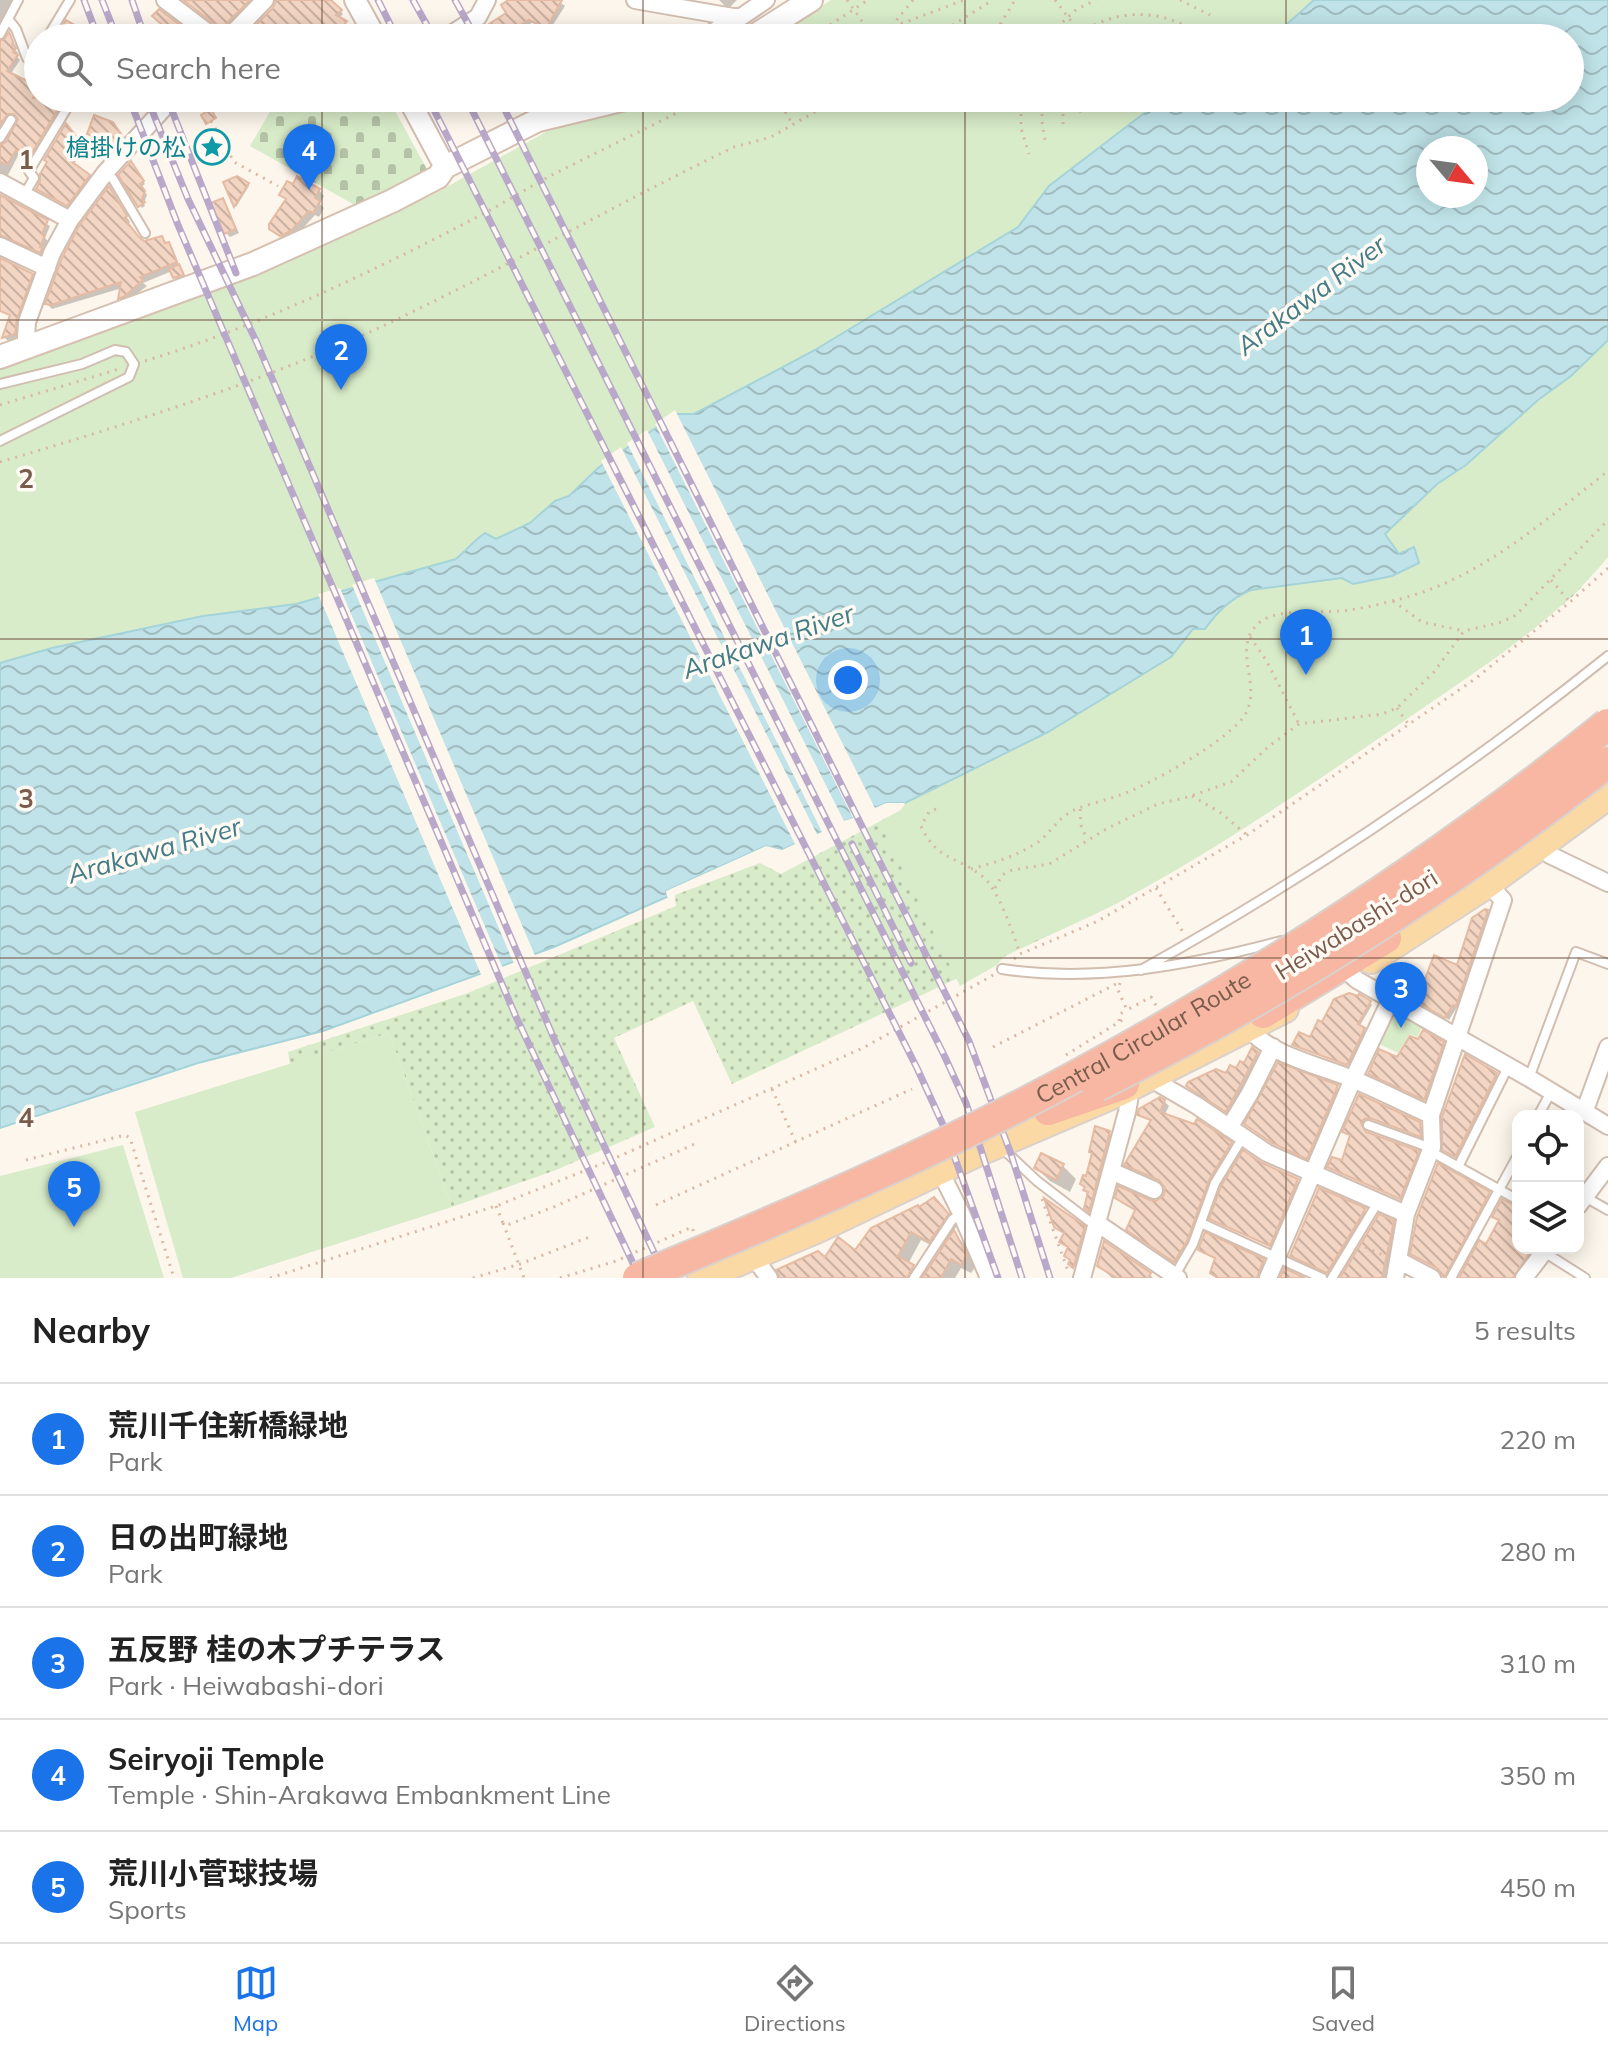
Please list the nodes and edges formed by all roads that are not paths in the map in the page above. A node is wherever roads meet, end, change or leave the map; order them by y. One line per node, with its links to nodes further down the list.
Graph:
1 (18, 0): 11 (lane)
2 (70, 0): 12 (lane)
3 (165, 0): 13 (street)
4 (265, 0): 14 (street)
5 (355, 0): 15 (street)
6 (487, 0): 16 (street)
7 (635, 0): 10 (street)
8 (766, 0): 10 (street)
9 (811, 0): 18 (main road)
10 (733, 17): 17 (street)
11 (8, 19): 19 (lane); 20 (lane)
12 (55, 24)
13 (197, 24)
14 (242, 24)
15 (368, 24)
16 (467, 24)
17 (722, 24)
18 (773, 24)
19 (0, 34)
20 (24, 50)
21 (65, 112): 30 (lane)
22 (160, 112): 28 (street)
23 (416, 112): 27 (street)
24 (564, 112): 27 (main road)
25 (11, 120): 26 (lane)
26 (0, 138)
27 (445, 167): 35 (main road)
28 (105, 173): 31 (street); 32 (lane)
29 (0, 182): 30 (street)
30 (24, 195): 31 (street)
31 (70, 220): 34 (street)
32 (145, 233)
33 (0, 246): 34 (street)
34 (47, 268): 35 (street)
35 (35, 338): 36 (main road); 37 (main road)
36 (0, 345)
37 (0, 357)
38 (0, 384): 39 (lane)
39 (0, 441)
40 (1608, 656): 54 (lane)
41 (1608, 716): 51 (main road)
42 (1608, 724): 62 (highway, Central Circular Route, bridge)
43 (1608, 745): 62 (highway, bridge)
44 (1608, 753): 51 (main road, Heiwabashi-dori)
45 (1608, 762): 68 (highway, Central Circular Route, bridge)
46 (1608, 778): 68 (highway)
47 (1608, 796): 48 (main road, Heiwabashi-dori)
48 (1542, 844): 49 (street); 50 (main road, Heiwabashi-dori)
49 (1608, 883)
50 (1488, 884): 55 (main road, Heiwabashi-dori); 58 (street)
51 (1345, 932): 54 (lane); 101 (main road, Heiwabashi-dori)
52 (1608, 964): 64 (lane)
53 (1002, 969): 54 (lane)
54 (1141, 970)
55 (1349, 973): 56 (street); 57 (main road, Heiwabashi-dori)
56 (1391, 999): 58 (street); 65 (street)
57 (1249, 1028): 59 (street); 63 (main road, Heiwabashi-dori)
58 (1457, 1037): 61 (street); 71 (street)
59 (1273, 1047): 65 (street); 74 (street)
60 (1607, 1052): 70 (street)
61 (1508, 1067): 64 (street); 78 (lane)
62 (1077, 1075): 100 (highway, Central Circular Route, bridge)
63 (1156, 1076): 66 (main road, Heiwabashi-dori); 74 (street)
64 (1529, 1078): 67 (street)
65 (1353, 1079): 71 (street); 82 (street)
66 (1125, 1090): 75 (main road, Heiwabashi-dori); 81 (street)
67 (1551, 1091): 69 (lane); 70 (street)
68 (1048, 1110): 102 (highway, Central Circular Route)
69 (1541, 1110)
70 (1585, 1110): 73 (street)
71 (1431, 1115): 76 (street)
72 (1368, 1125): 76 (lane)
73 (1608, 1126)
74 (1236, 1132): 82 (street); 93 (lane)
75 (999, 1143): 80 (main road, Heiwabashi-dori); 92 (lane)
76 (1431, 1150): 78 (lane); 91 (street)
77 (1608, 1166): 86 (street)
78 (1458, 1167): 84 (lane)
79 (1512, 1167): 84 (lane)
80 (940, 1171): 90 (street); 96 (main road, Heiwabashi-dori)
81 (1111, 1171): 83 (street); 92 (street)
82 (1313, 1172): 87 (street); 97 (street)
83 (1154, 1190)
84 (1500, 1190): 85 (lane); 112 (lane)
85 (1512, 1197)
86 (1584, 1198)
87 (1378, 1201): 91 (street); 110 (lane)
88 (1584, 1202): 89 (lane)
89 (1608, 1210)
90 (961, 1213): 105 (lane); 106 (street)
91 (1406, 1214): 98 (street)
92 (1097, 1223): 99 (street); 107 (street)
93 (1201, 1223): 97 (lane); 99 (lane)
94 (1542, 1254): 113 (street)
95 (1551, 1254): 114 (lane)
96 (753, 1256): 103 (main road, Heiwabashi-dori); 104 (street)
97 (1277, 1258): 108 (street); 109 (lane)
98 (1397, 1267): 111 (street)
99 (1177, 1277)
100 (638, 1278)
101 (657, 1278)
102 (681, 1278)
103 (701, 1278)
104 (769, 1278)
105 (914, 1278)
106 (989, 1278)
107 (1082, 1278)
108 (1268, 1278)
109 (1322, 1278)
110 (1332, 1278)
111 (1432, 1278)
112 (1451, 1278)
113 (1524, 1278)
114 (1585, 1278)

